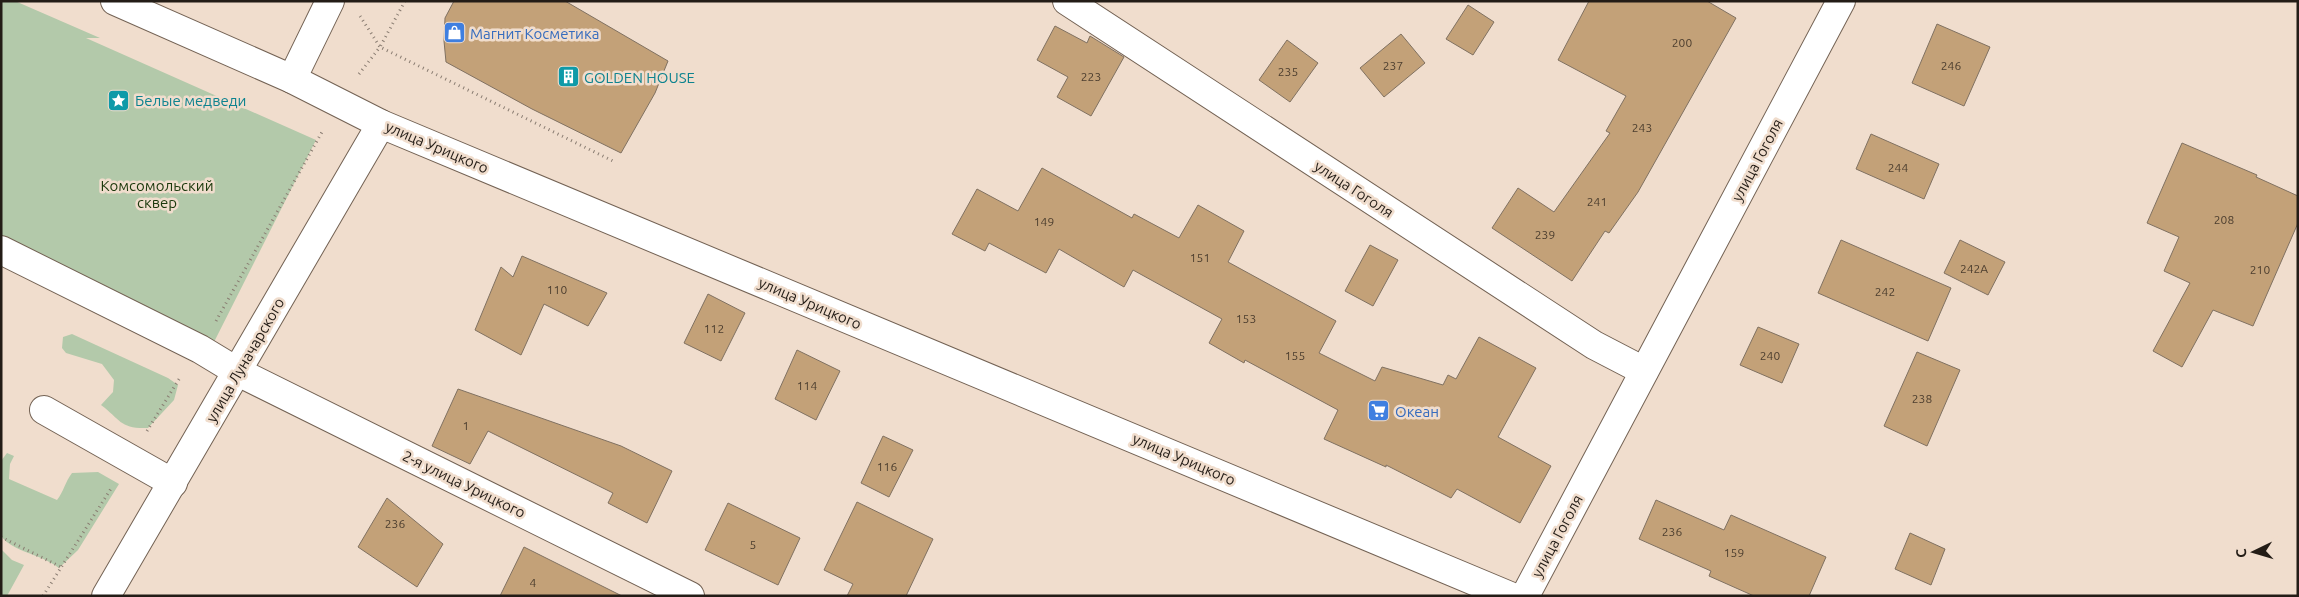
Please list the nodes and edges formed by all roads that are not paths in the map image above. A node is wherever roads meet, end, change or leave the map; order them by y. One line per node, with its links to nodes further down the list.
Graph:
1 (115, 1): 5 (street, улица Урицкого)
2 (330, 1): 5 (street)
3 (1068, 1): 8 (street, улица Гоголя)
4 (1841, 1): 8 (street, улица Гоголя)
5 (292, 79): 6 (street, улица Урицкого)
6 (381, 124): 9 (street, улица Луначарского); 12 (street, улица Урицкого)
7 (1, 250): 9 (street, 2-я улица Урицкого)
8 (1644, 371): 16 (street, улица Гоголя)
9 (238, 372): 11 (street, улица Луначарского); 14 (street, 2-я улица Урицкого)
10 (44, 410): 11 (street)
11 (173, 483): 13 (street, улица Луначарского)
12 (1479, 590): 15 (street, улица Урицкого)
13 (106, 596)
14 (690, 596)
15 (1510, 596)
16 (1525, 596)

